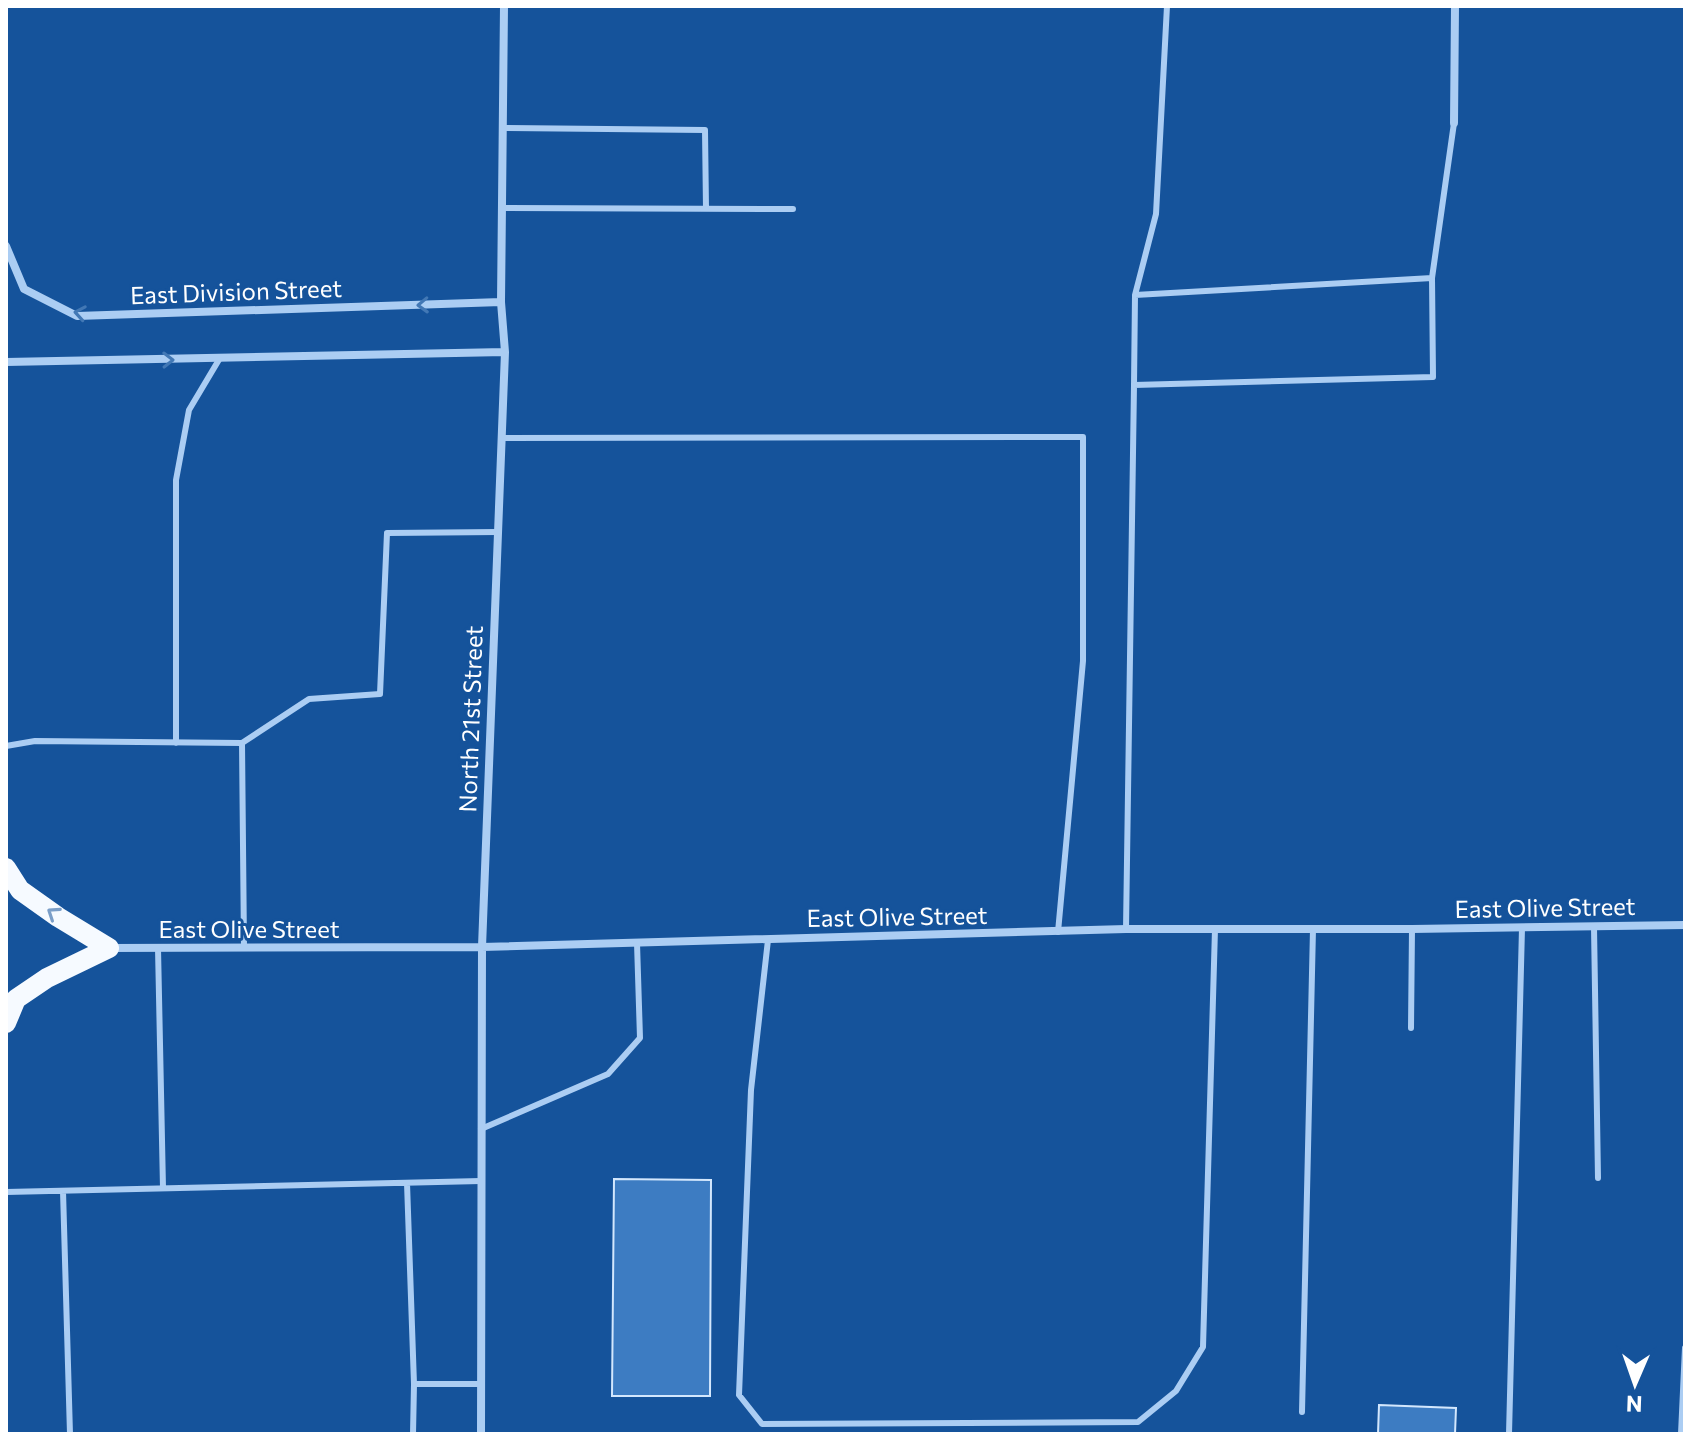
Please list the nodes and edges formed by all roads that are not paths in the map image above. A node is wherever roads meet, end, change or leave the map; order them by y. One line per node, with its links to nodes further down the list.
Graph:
1 (504, 6): 5 (street, North 21st Street)
2 (1167, 6): 11 (lane)
3 (1455, 6): 4 (street)
4 (1454, 123): 10 (lane)
5 (503, 128): 6 (street, North 21st Street); 7 (lane)
6 (502, 208): 7 (lane); 12 (street, North 21st Street)
7 (706, 209): 8 (lane)
8 (793, 209)
9 (6, 246): 12 (street, East Division Street, one-way to 9)
10 (1432, 278): 11 (lane); 16 (lane)
11 (1135, 295): 16 (lane)
12 (501, 302): 13 (street, North 21st Street)
13 (505, 352): 14 (street); 17 (street, North 21st Street)
14 (220, 358): 15 (street, one-way to 14); 19 (lane)
15 (6, 362)
16 (1134, 385): 26 (lane)
17 (501, 438): 18 (street, North 21st Street); 30 (lane)
18 (498, 532): 20 (lane); 34 (street, North 21st Street)
19 (176, 743): 20 (lane); 21 (lane)
20 (242, 743): 33 (lane)
21 (6, 746)
22 (6, 868): 35 (main road, one-way to 22)
23 (1685, 925): 24 (street, East Olive Street)
24 (1594, 927): 25 (street, East Olive Street); 40 (lane)
25 (1522, 928): 29 (street, East Olive Street); 53 (lane)
26 (1126, 929): 27 (street, East Olive Street); 30 (street, East Olive Street)
27 (1215, 929): 28 (street, East Olive Street); 31 (lane)
28 (1313, 929): 29 (street, East Olive Street); 49 (lane)
29 (1412, 929): 38 (lane)
30 (1058, 932): 31 (street, East Olive Street)
31 (768, 940): 32 (street, East Olive Street)
32 (637, 943): 34 (street, East Olive Street); 39 (lane)
33 (244, 947): 34 (street, East Olive Street); 36 (street, East Olive Street)
34 (482, 947): 39 (street, North 21st Street)
35 (109, 948): 36 (street, East Olive Street); 37 (main road)
36 (158, 948): 43 (lane)
37 (6, 1023)
38 (1411, 1028)
39 (481, 1129): 41 (street, North 21st Street)
40 (1598, 1178)
41 (481, 1181): 42 (lane); 48 (street, North 21st Street)
42 (407, 1183): 43 (lane); 47 (lane)
43 (163, 1188): 44 (lane)
44 (63, 1191): 45 (lane); 50 (lane)
45 (6, 1192)
46 (1685, 1348): 54 (lane)
47 (414, 1384): 48 (lane); 51 (lane)
48 (481, 1384): 52 (street, North 21st Street)
49 (1302, 1412)
50 (70, 1434)
51 (413, 1434)
52 (481, 1434)
53 (1509, 1434)
54 (1681, 1434)

